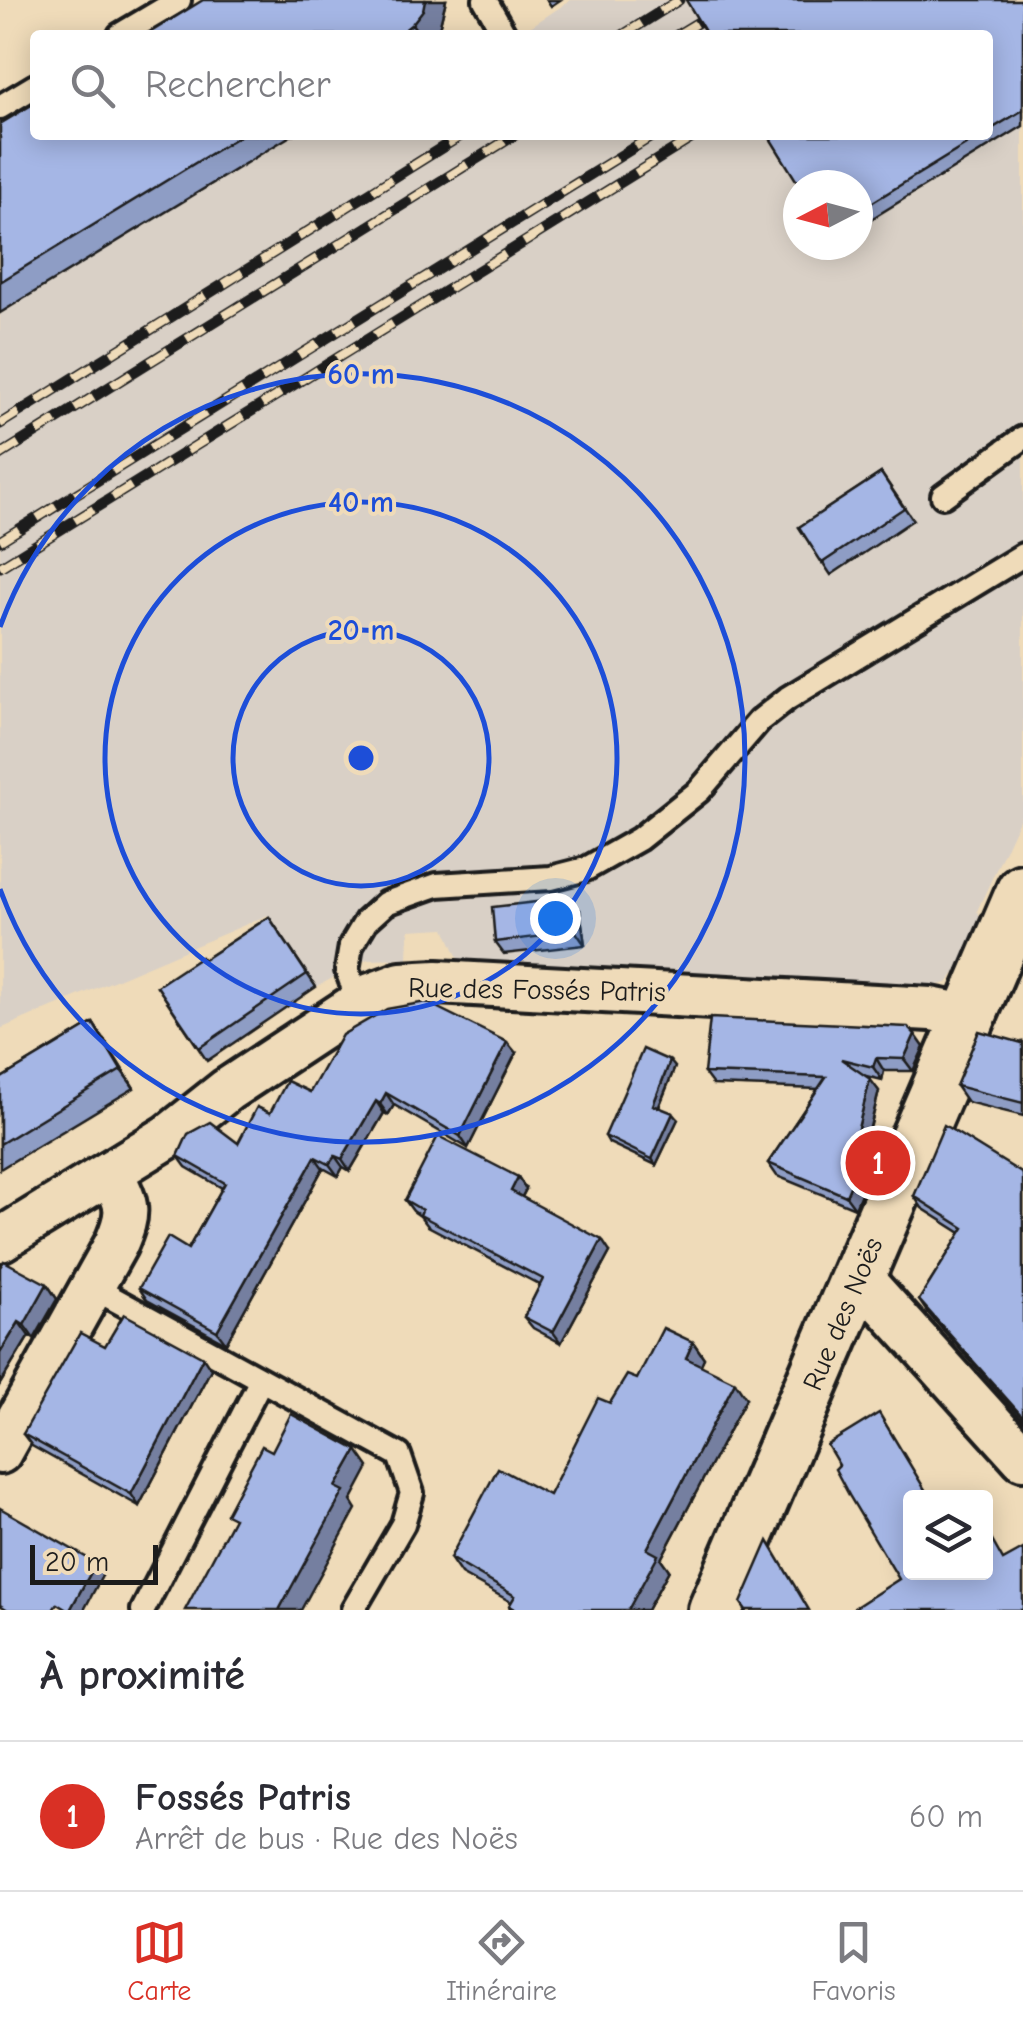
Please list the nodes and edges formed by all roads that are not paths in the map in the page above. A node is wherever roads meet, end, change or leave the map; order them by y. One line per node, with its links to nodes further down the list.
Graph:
1 (179, 0): 3 (lane)
2 (485, 0): 4 (lane)
3 (128, 30)
4 (503, 30)
5 (30, 89): 6 (lane)
6 (0, 108)
7 (1023, 438): 8 (lane)
8 (943, 496)
9 (1023, 555): 11 (lane)
10 (1022, 894): 12 (street, Rue des Noës)
11 (359, 1003): 12 (street, Rue des Fossés Patris); 13 (street, Rue des Fossés Patris)
12 (967, 1016): 15 (street, Rue des Noës)
13 (111, 1172): 14 (street, Rue des Fossés Patris); 16 (street)
14 (0, 1240)
15 (860, 1276): 19 (street); 22 (street, Rue des Noës)
16 (92, 1287): 17 (lane); 18 (street)
17 (261, 1380): 20 (lane); 21 (lane)
18 (0, 1452)
19 (1023, 1458)
20 (143, 1610)
21 (354, 1610)
22 (714, 1610)

